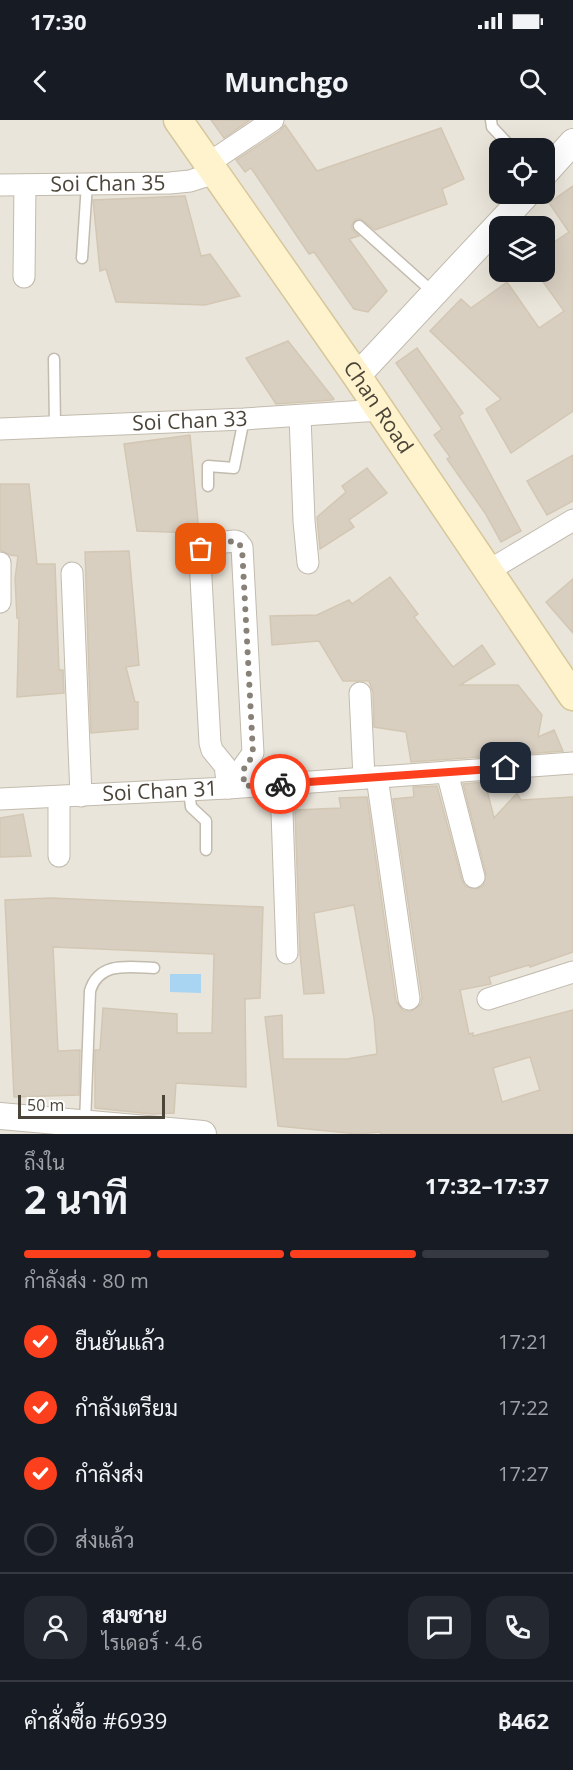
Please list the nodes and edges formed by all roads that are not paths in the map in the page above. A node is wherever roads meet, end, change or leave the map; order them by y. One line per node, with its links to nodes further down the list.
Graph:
1 (178, 120): 7 (main road, Chan Road)
2 (273, 120): 7 (street, Soi Chan 35)
3 (491, 120): 4 (lane)
4 (502, 138)
5 (573, 142): 6 (street)
6 (555, 162)
7 (212, 168): 8 (street, Soi Chan 35); 17 (main road, Chan Road)
8 (87, 184): 10 (street, Soi Chan 35); 13 (lane)
9 (0, 185): 10 (street, Soi Chan 35)
10 (25, 185): 14 (street)
11 (517, 204): 15 (street)
12 (360, 226): 15 (lane)
13 (82, 258)
14 (24, 278)
15 (435, 294): 17 (street)
16 (54, 359): 21 (lane)
17 (357, 376): 18 (main road, Chan Road)
18 (380, 410): 19 (street, Soi Chan 33); 27 (main road, Chan Road)
19 (300, 416): 20 (street, Soi Chan 33); 26 (street)
20 (244, 419): 21 (street, Soi Chan 33); 23 (lane)
21 (55, 426): 22 (street, Soi Chan 33)
22 (0, 429)
23 (208, 486)
24 (573, 520): 27 (street)
25 (0, 563): 29 (street)
26 (308, 564)
27 (488, 571): 31 (main road, Chan Road)
28 (72, 573): 38 (street)
29 (0, 602)
30 (360, 693): 34 (street)
31 (573, 696)
32 (573, 763): 33 (street, Soi Chan 31)
33 (447, 772): 34 (street, Soi Chan 31); 43 (street)
34 (370, 778): 35 (street, Soi Chan 31); 47 (street)
35 (281, 784): 36 (street, Soi Chan 31); 44 (street)
36 (237, 787): 36 (street); 37 (street, Soi Chan 31)
37 (189, 790): 38 (street, Soi Chan 31); 41 (lane)
38 (81, 796): 39 (street, Soi Chan 31)
39 (59, 797): 40 (street, Soi Chan 31); 42 (street)
40 (0, 799)
41 (207, 850)
42 (60, 856)
43 (474, 877)
44 (287, 953)
45 (154, 968): 50 (lane)
46 (573, 972): 48 (street)
47 (409, 999)
48 (488, 999)
49 (2, 1122): 50 (street)
50 (85, 1124): 51 (street)
51 (203, 1134)

